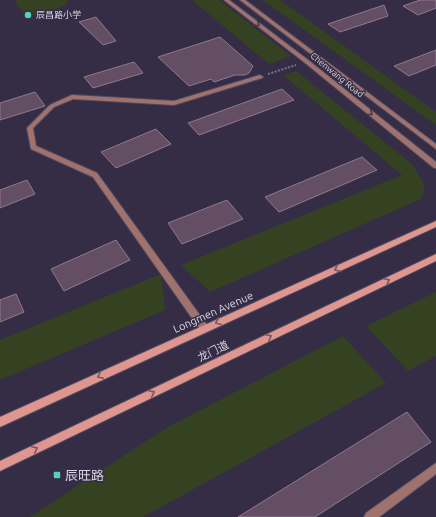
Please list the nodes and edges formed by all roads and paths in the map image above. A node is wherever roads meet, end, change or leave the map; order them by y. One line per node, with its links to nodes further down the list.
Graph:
1 (226, 0): 3 (street, Chenwang Road, one-way to 3)
2 (242, 0): 5 (street, Chenwang Road)
3 (306, 61): 4 (path); 6 (street, Chenwang Road, one-way to 6)
4 (260, 77): 9 (street)
5 (436, 147)
6 (436, 166)
7 (436, 224): 9 (main road, Longmen Avenue, one-way to 9)
8 (436, 257): 11 (main road, 龙门道, one-way to 8)
9 (204, 328): 10 (main road, Longmen Avenue, one-way to 10)
10 (0, 422)
11 (0, 466)
12 (436, 468): 13 (street)
13 (370, 517)

